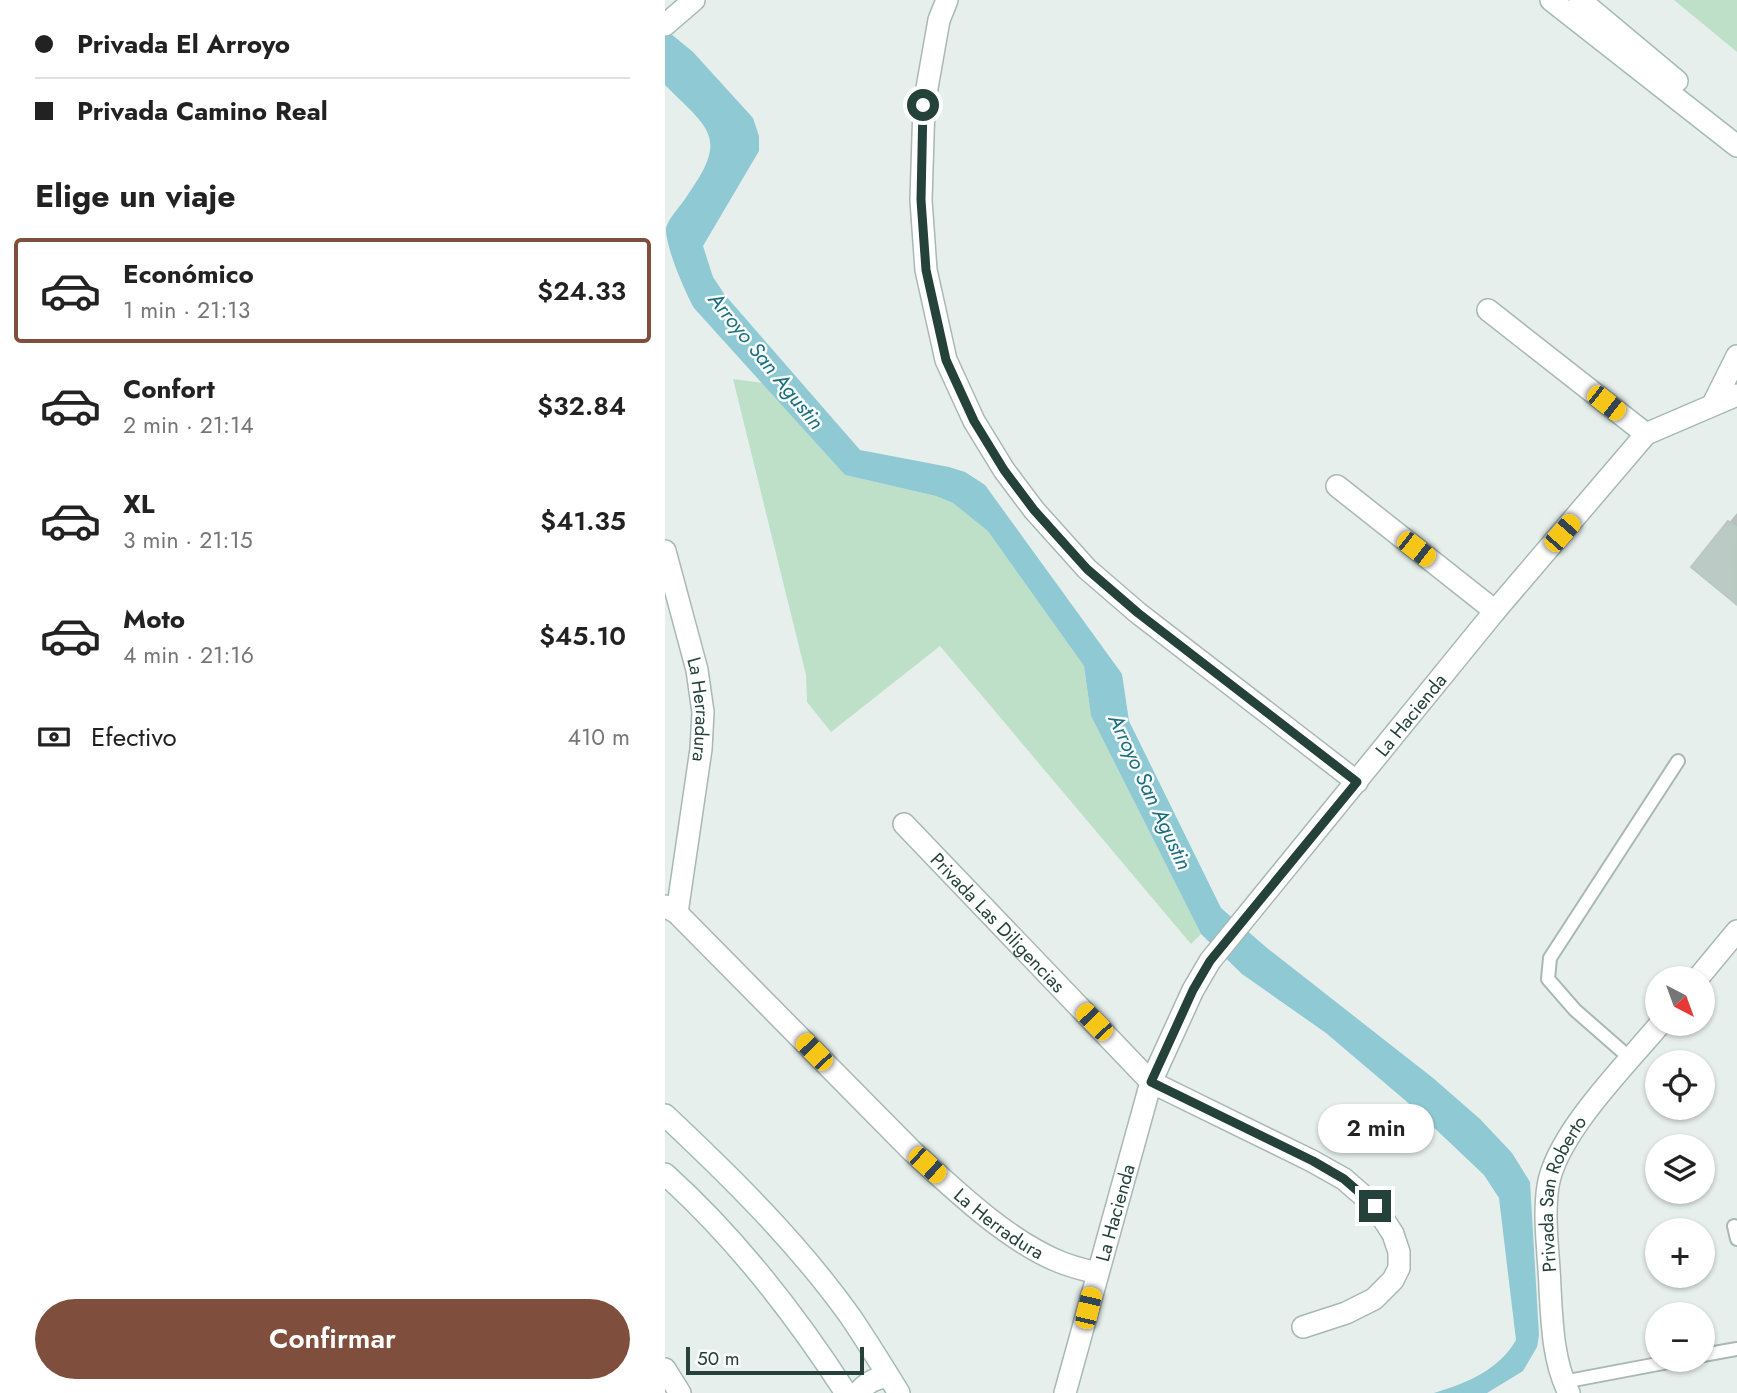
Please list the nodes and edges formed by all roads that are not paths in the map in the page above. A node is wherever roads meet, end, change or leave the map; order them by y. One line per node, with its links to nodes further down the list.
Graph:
1 (694, 0): 5 (street)
2 (947, 0): 17 (street)
3 (1551, 0): 7 (street)
4 (1580, 0): 6 (street)
5 (665, 25)
6 (1737, 132)
7 (1737, 146)
8 (1488, 310): 12 (street)
9 (1737, 356): 11 (street)
10 (1737, 395): 11 (street, La Hacienda)
11 (1713, 404): 12 (street, La Hacienda)
12 (1646, 434): 15 (street, La Hacienda)
13 (1337, 486): 15 (street)
14 (665, 551): 19 (street, La Herradura)
15 (1495, 611): 17 (street, La Hacienda)
16 (1678, 761): 23 (lane)
17 (1357, 782): 24 (street, La Hacienda)
18 (904, 824): 24 (street, Privada Las Diligencias)
19 (671, 910): 27 (street, La Herradura)
20 (1737, 931): 21 (street)
21 (1708, 966)
22 (1650, 1036): 23 (street, Privada San Roberto)
23 (1631, 1059): 34 (street, Privada San Roberto)
24 (1151, 1082): 27 (street, La Hacienda); 28 (street, Privada Las Diligencias)
25 (665, 1115): 33 (street)
26 (669, 1185): 36 (street)
27 (1097, 1273): 38 (street, La Hacienda)
28 (1303, 1327)
29 (1737, 1349): 30 (lane)
30 (1715, 1353)
31 (1645, 1368): 34 (lane)
32 (665, 1369): 35 (street)
33 (894, 1385): 37 (street)
34 (1566, 1387)
35 (680, 1393)
36 (846, 1393)
37 (858, 1393)
38 (1065, 1393)

